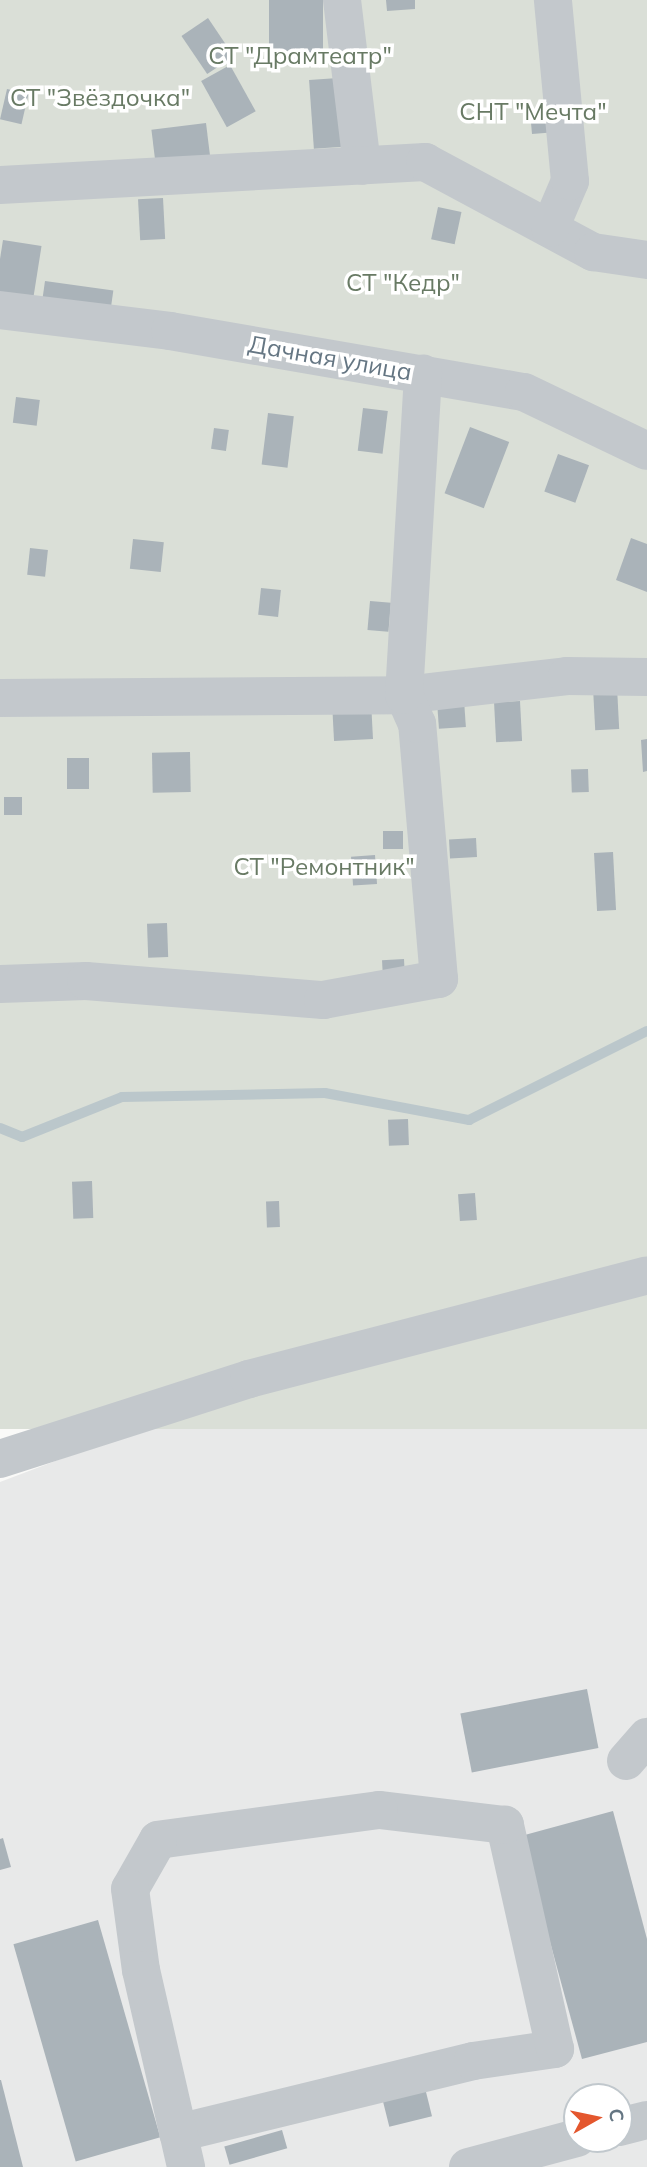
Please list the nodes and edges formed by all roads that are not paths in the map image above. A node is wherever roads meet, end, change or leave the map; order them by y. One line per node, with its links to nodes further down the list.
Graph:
1 (342, 0): 3 (street)
2 (553, 0): 5 (street)
3 (362, 166): 4 (street); 5 (street)
4 (0, 185)
5 (550, 228): 6 (street)
6 (647, 260)
7 (0, 310): 8 (street, Дачная улица)
8 (423, 374): 9 (street, Дачная улица); 11 (street)
9 (647, 451)
10 (647, 677): 11 (street)
11 (404, 695): 12 (street); 13 (street)
12 (0, 698)
13 (0, 984)
14 (647, 1275): 15 (street)
15 (0, 1459)
16 (563, 2142): 18 (street)
17 (182, 2150): 17 (street)
18 (468, 2167)

